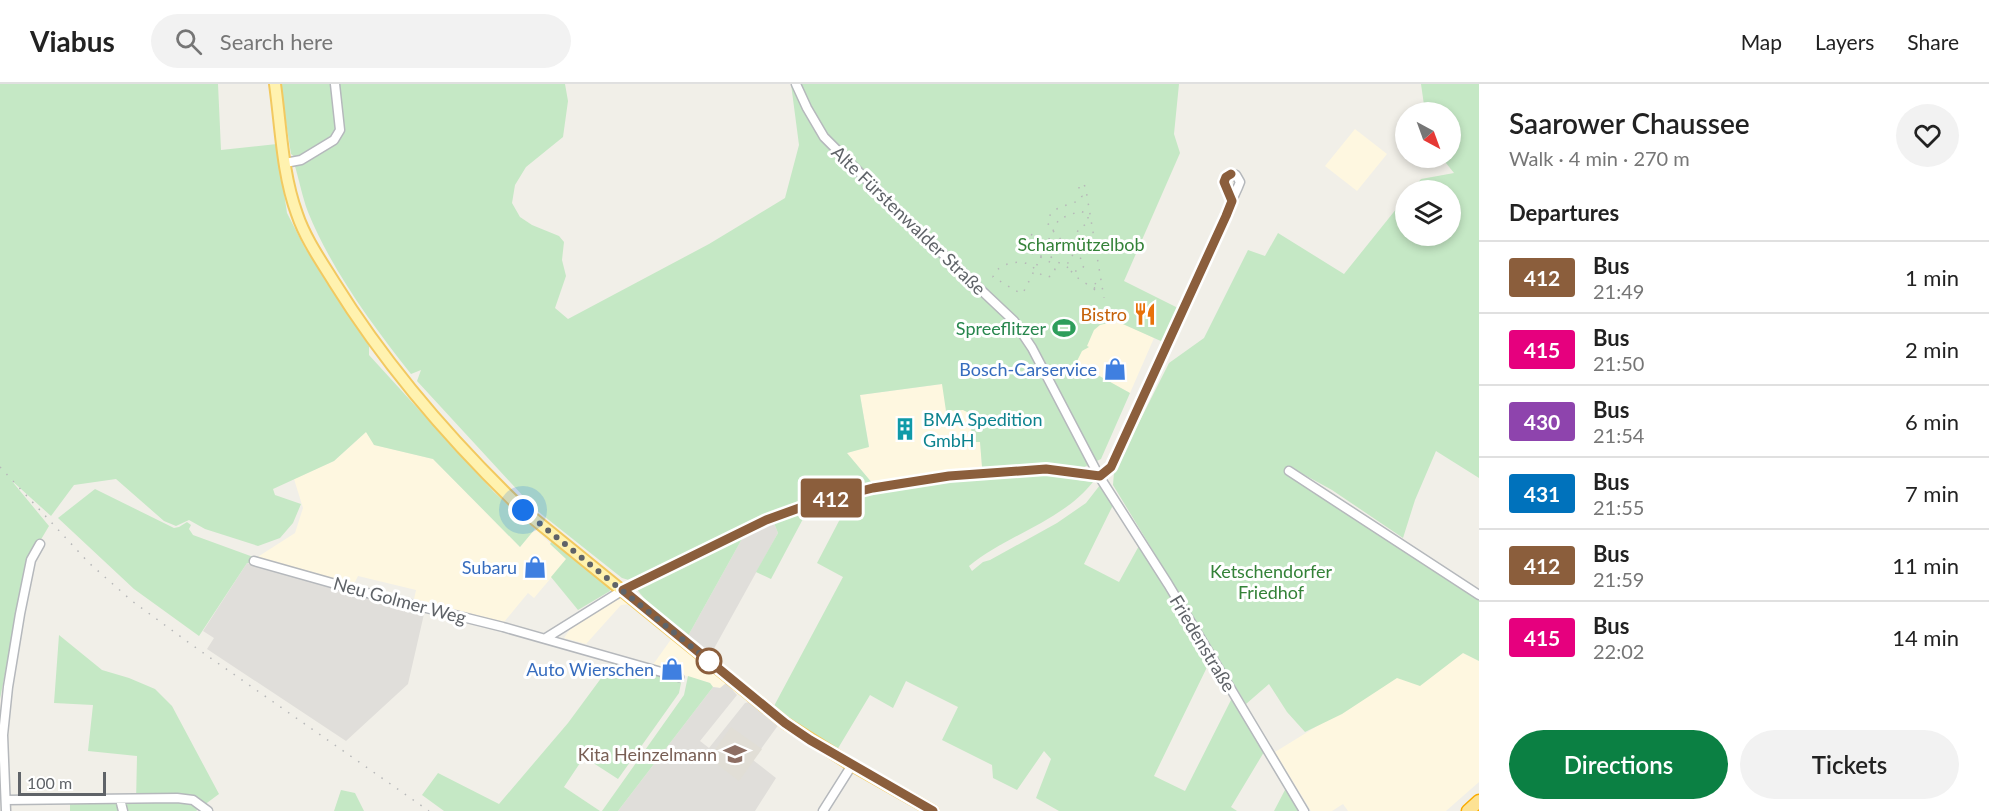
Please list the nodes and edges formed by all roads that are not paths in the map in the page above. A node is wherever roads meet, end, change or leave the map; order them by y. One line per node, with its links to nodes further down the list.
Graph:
1 (275, 84): 4 (main road)
2 (335, 84): 4 (street)
3 (796, 84): 7 (street, Alte Fürstenwalder Straße)
4 (285, 158): 10 (main road)
5 (1232, 201): 5 (street); 7 (street)
6 (1289, 471): 11 (street)
7 (1100, 476): 10 (street); 23 (street, Friedenstraße)
8 (40, 544): 16 (street)
9 (255, 561): 12 (street, Neu Golmer Weg)
10 (623, 590): 12 (street); 14 (main road)
11 (1479, 595)
12 (546, 639): 13 (street, Neu Golmer Weg)
13 (679, 677)
14 (852, 765): 21 (street); 22 (main road)
15 (120, 799): 16 (street); 19 (street); 20 (street)
16 (6, 800): 18 (street)
17 (1479, 801): 24 (highway)
18 (6, 811)
19 (123, 811)
20 (208, 811)
21 (824, 811)
22 (933, 811)
23 (1304, 811)
24 (1468, 811)

